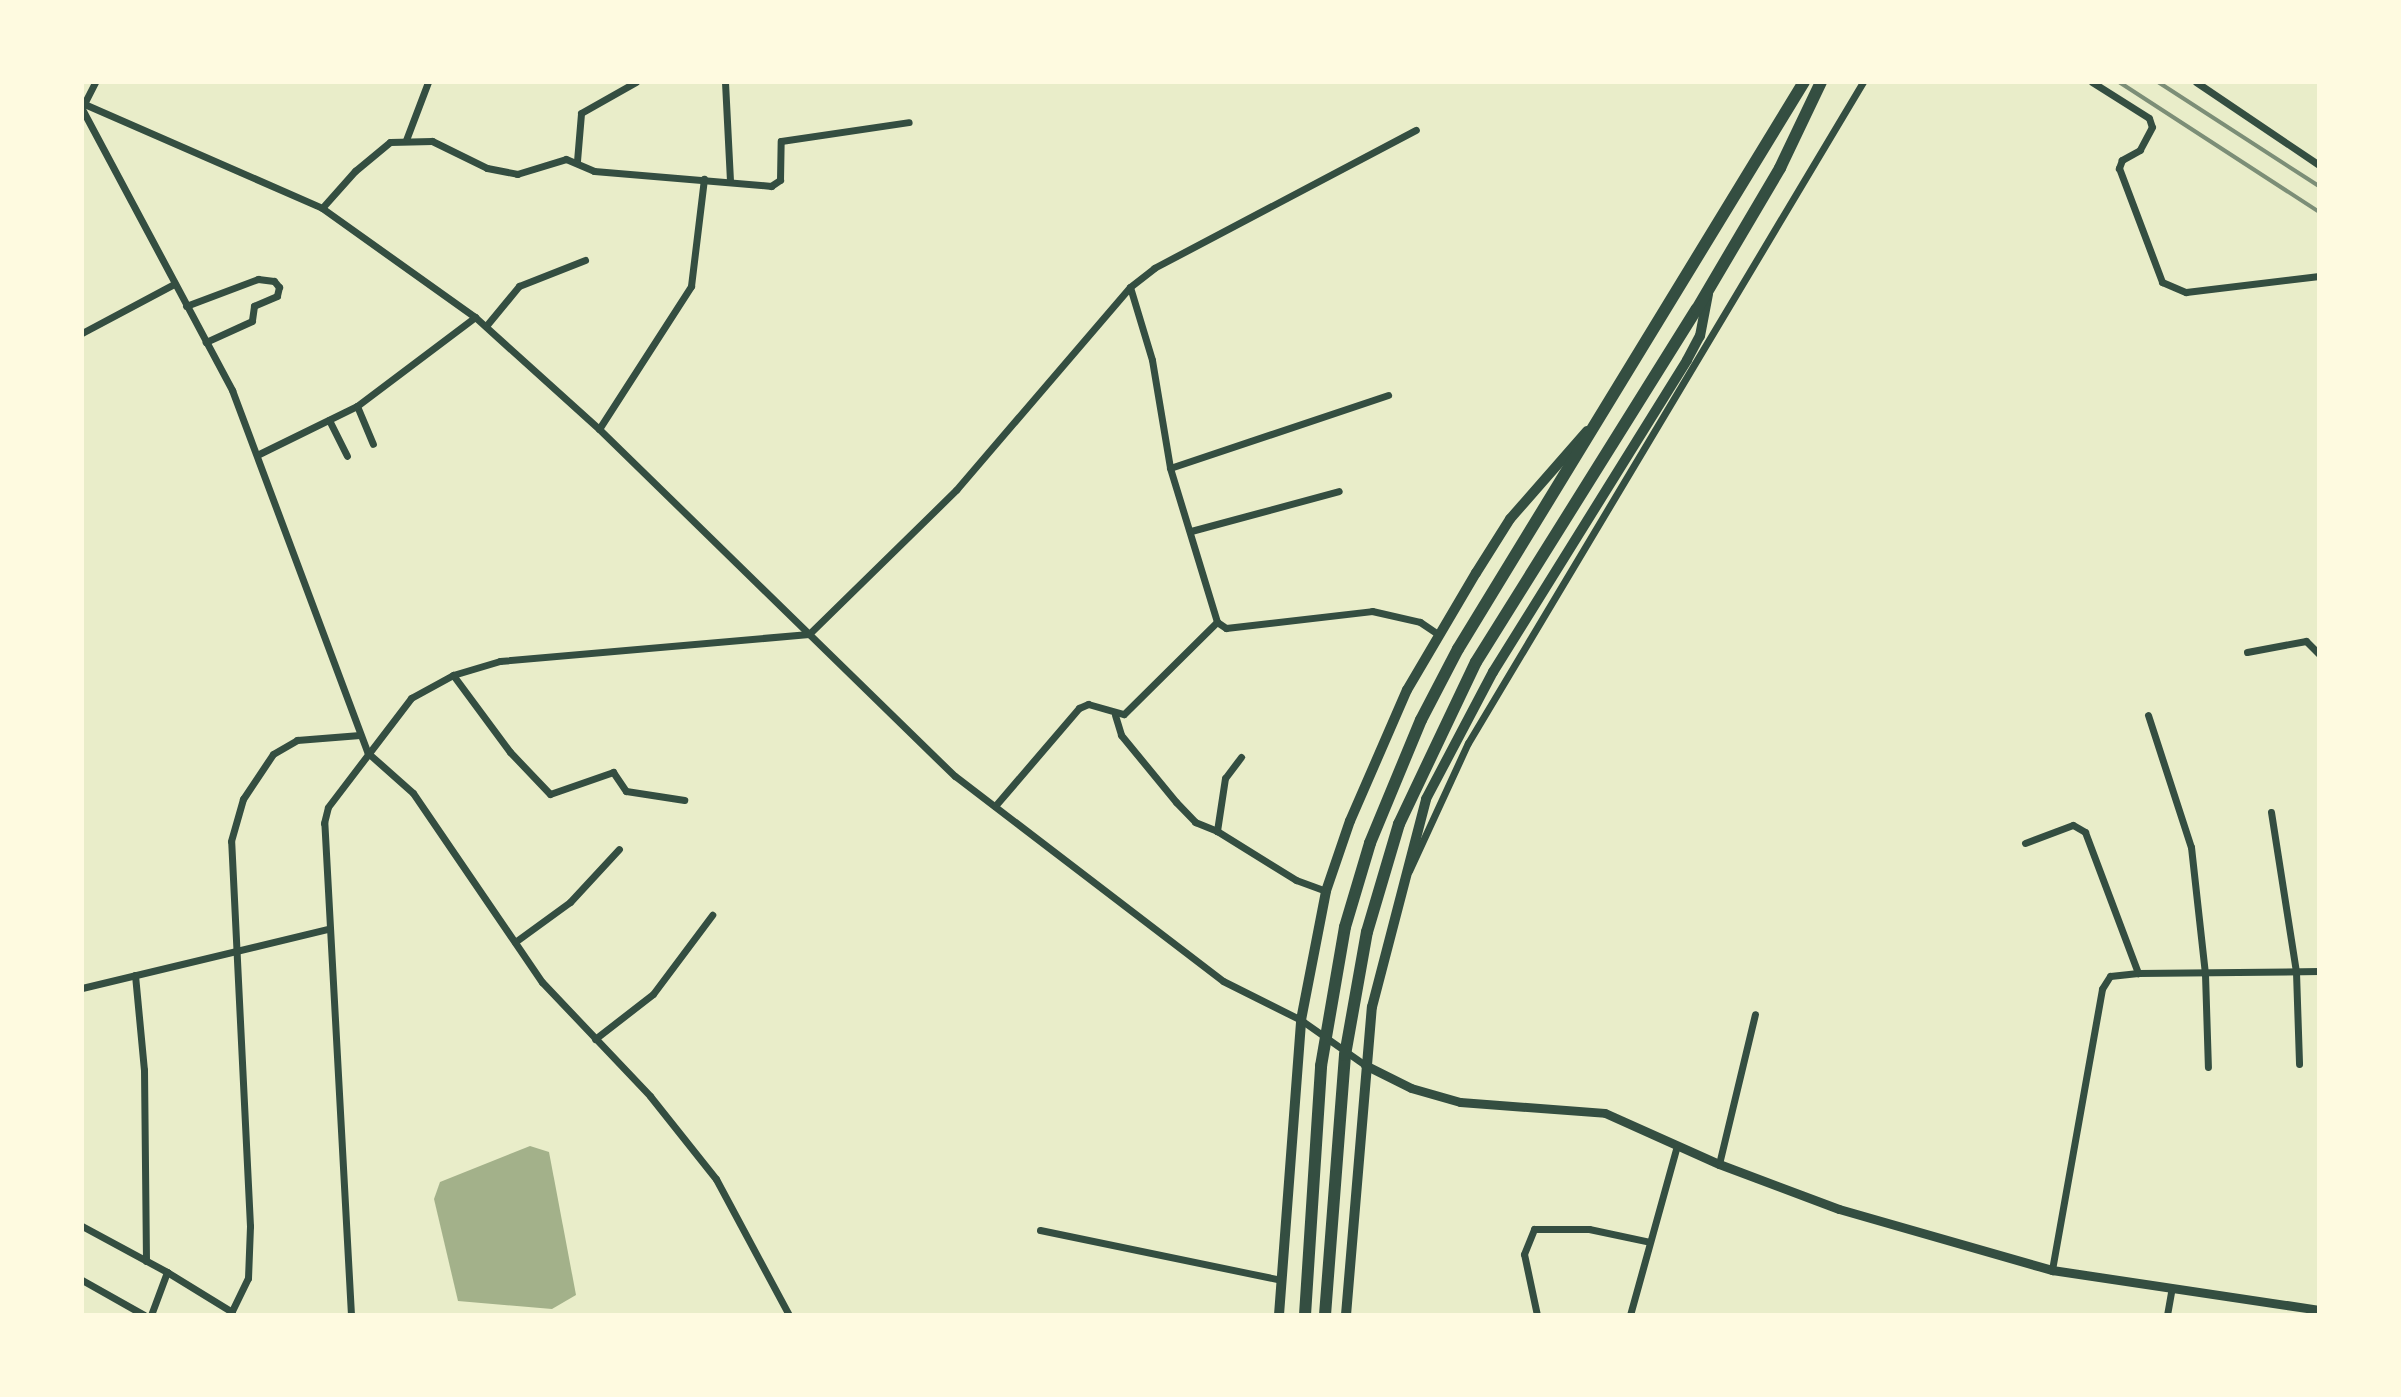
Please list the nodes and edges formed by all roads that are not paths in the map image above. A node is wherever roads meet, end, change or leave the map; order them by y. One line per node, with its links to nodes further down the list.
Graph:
1 (95, 82): 10 (street)
2 (428, 82): 13 (street)
3 (636, 82): 14 (street)
4 (725, 82): 17 (street)
5 (1804, 82): 31 (highway)
6 (1821, 82): 23 (highway)
7 (1863, 82): 57 (street)
8 (2092, 82): 20 (street)
9 (2196, 82): 15 (street)
10 (83, 105): 18 (street); 21 (street)
11 (909, 122): 17 (street)
12 (1416, 130): 22 (street)
13 (406, 140): 14 (street); 18 (street)
14 (577, 161): 16 (street)
15 (2319, 165)
16 (704, 179): 17 (street); 33 (street)
17 (730, 182)
18 (322, 208): 25 (street)
19 (585, 260): 26 (street)
20 (2319, 276)
21 (174, 284): 24 (street); 27 (street)
22 (1130, 287): 37 (street); 41 (street)
23 (1710, 287): 57 (main road); 94 (highway)
24 (186, 306): 28 (street); 28 (street)
25 (475, 317): 26 (street); 30 (street)
26 (486, 326): 33 (street)
27 (82, 333)
28 (206, 342): 35 (street)
29 (1388, 395): 37 (street)
30 (357, 406): 32 (street); 34 (street)
31 (1605, 412): 42 (main road); 93 (highway)
32 (329, 420): 35 (street); 36 (street)
33 (599, 429): 41 (street)
34 (373, 444)
35 (257, 455): 48 (street)
36 (347, 456)
37 (1170, 468): 39 (street)
38 (1339, 491): 39 (street)
39 (1191, 531): 40 (street)
40 (1217, 622): 42 (street); 46 (street)
41 (809, 634): 45 (street); 52 (street)
42 (1439, 635): 58 (main road)
43 (2247, 652): 44 (street)
44 (2319, 654)
45 (453, 675): 49 (street); 51 (street)
46 (1115, 715): 52 (street); 54 (street)
47 (2148, 715): 66 (street)
48 (360, 735): 49 (street); 62 (street)
49 (368, 753): 60 (street); 61 (street)
50 (1241, 757): 54 (street)
51 (684, 800)
52 (995, 806): 70 (street)
53 (2271, 812): 64 (street)
54 (1217, 831): 58 (street)
55 (2025, 843): 65 (street)
56 (619, 849): 61 (street)
57 (1402, 878): 73 (main road)
58 (1326, 891): 70 (main road)
59 (712, 915): 71 (street)
60 (328, 929): 62 (street); 90 (street)
61 (515, 942): 71 (street)
62 (234, 952): 67 (street); 87 (street)
63 (2319, 971): 64 (street)
64 (2296, 972): 66 (street); 72 (street)
65 (2138, 973): 66 (street); 81 (street)
66 (2205, 974): 74 (street)
67 (135, 975): 68 (street); 80 (street)
68 (82, 988)
69 (1755, 1014): 76 (street)
70 (1301, 1020): 73 (street); 84 (main road)
71 (595, 1039): 91 (street)
72 (2299, 1064)
73 (1365, 1065): 75 (street); 95 (main road)
74 (2208, 1067)
75 (1677, 1145): 76 (street); 79 (street)
76 (1719, 1164): 81 (street)
77 (82, 1226): 80 (street)
78 (1040, 1230): 84 (street)
79 (1650, 1242): 96 (street); 97 (street)
80 (146, 1261): 82 (street)
81 (2052, 1270): 85 (street)
82 (167, 1272): 87 (street); 89 (street)
83 (82, 1280): 88 (street)
84 (1281, 1280): 92 (main road)
85 (2172, 1288): 86 (street); 98 (street)
86 (2319, 1310)
87 (231, 1314)
88 (144, 1315)
89 (151, 1315)
90 (351, 1315)
91 (789, 1315)
92 (1279, 1315)
93 (1305, 1315)
94 (1325, 1315)
95 (1346, 1315)
96 (1537, 1315)
97 (1630, 1315)
98 (2167, 1315)

